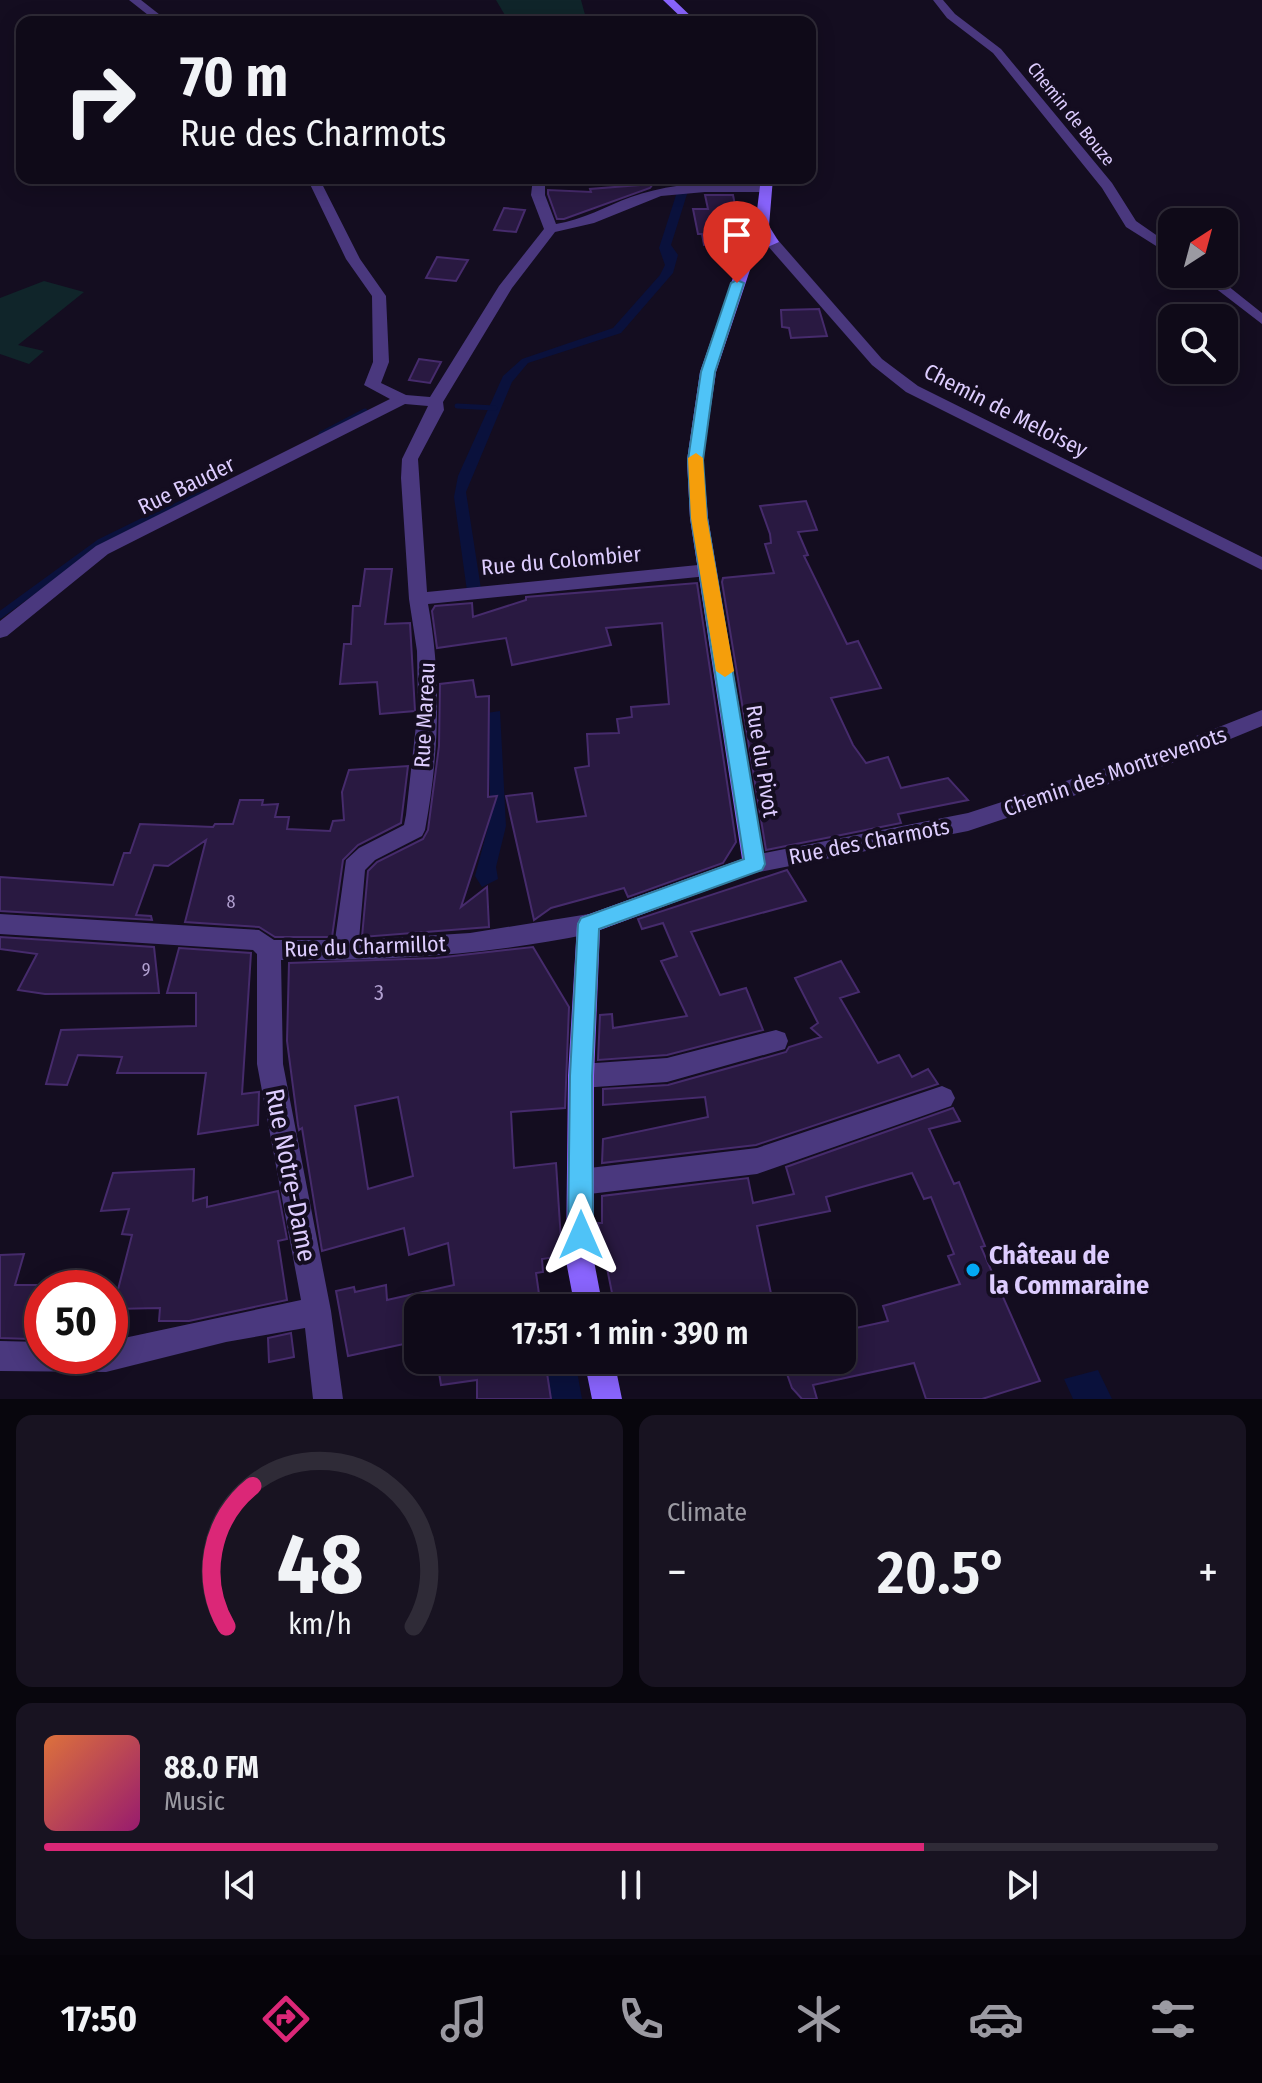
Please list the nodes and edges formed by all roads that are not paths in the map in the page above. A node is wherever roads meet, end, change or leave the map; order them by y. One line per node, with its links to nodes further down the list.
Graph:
1 (134, 0): 4 (street)
2 (668, 0): 5 (main road)
3 (938, 0): 13 (street, Chemin de Bouze)
4 (156, 16)
5 (685, 16)
6 (316, 184): 16 (street)
7 (539, 184): 11 (street)
8 (737, 184): 10 (street)
9 (767, 184): 12 (main road)
10 (678, 186): 11 (street)
11 (551, 229): 17 (street, Rue Mareau)
12 (772, 242): 18 (street, Chemin de Meloisey); 19 (main road, Rue du Pivot)
13 (1158, 242)
14 (1222, 288): 15 (street)
15 (1262, 320)
16 (403, 399): 17 (street); 21 (street, Rue Bauder)
17 (435, 402): 20 (street, Rue Mareau)
18 (1262, 564)
19 (708, 570): 20 (street, Rue du Colombier); 24 (main road, Rue du Pivot)
20 (418, 599): 28 (street, Rue Mareau)
21 (0, 631)
22 (1262, 718): 23 (street, Chemin des Montrevenots)
23 (968, 822): 24 (street, Rue des Charmots)
24 (754, 864): 26 (main road, Rue des Charmots)
25 (0, 924): 27 (street, Rue du Charmillot)
26 (589, 924): 28 (street, Rue du Charmillot); 30 (main road)
27 (269, 950): 28 (street, Rue du Charmillot); 34 (street, Rue Notre-Dame)
28 (346, 951)
29 (776, 1041): 30 (street)
30 (581, 1076): 32 (main road)
31 (942, 1098): 32 (street)
32 (581, 1182): 33 (main road)
33 (586, 1294)
34 (317, 1311): 35 (street); 37 (street, Rue Notre-Dame)
35 (0, 1356)
36 (602, 1374): 38 (main road)
37 (328, 1399)
38 (607, 1399)

